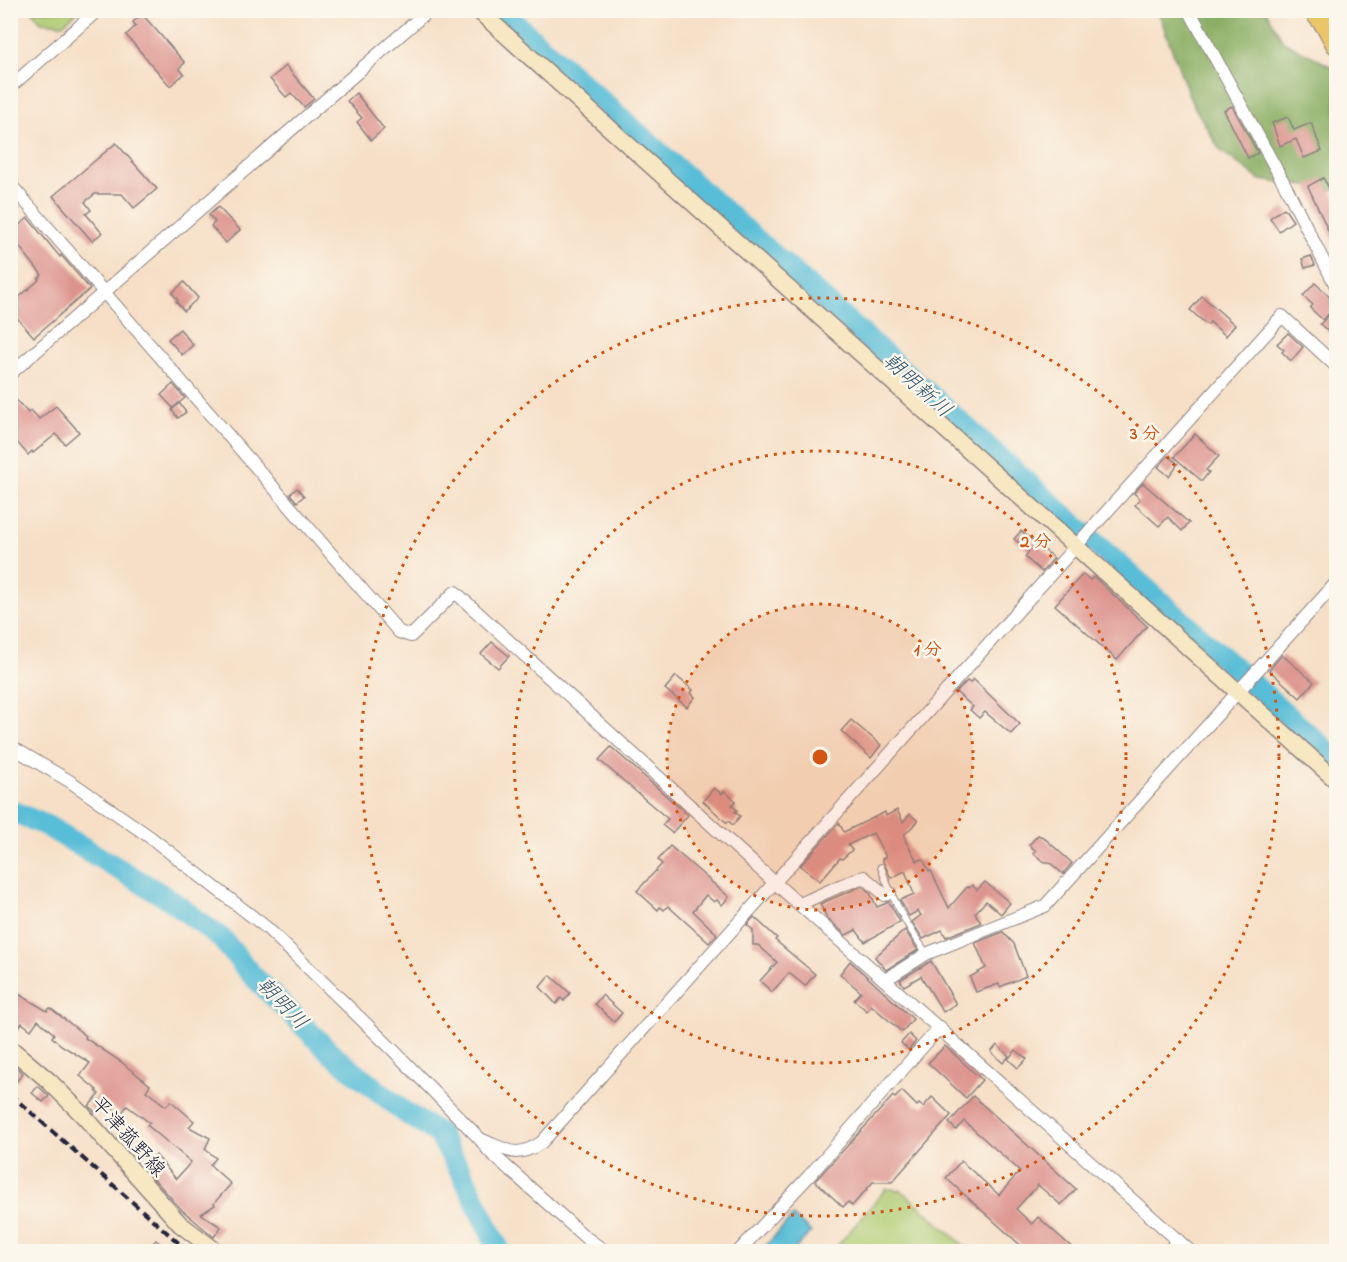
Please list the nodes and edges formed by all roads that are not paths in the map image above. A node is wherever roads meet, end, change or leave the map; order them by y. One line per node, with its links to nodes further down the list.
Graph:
1 (98, 10): 7 (street)
2 (429, 10): 10 (street)
3 (478, 10): 13 (street)
4 (1190, 10): 9 (street)
5 (1313, 10): 6 (main road)
6 (1336, 44)
7 (10, 87)
8 (10, 184): 10 (street)
9 (1336, 286)
10 (105, 292): 12 (street); 19 (street)
11 (1336, 366): 13 (street)
12 (10, 374)
13 (1083, 539): 15 (street); 19 (street)
14 (1336, 583): 15 (street)
15 (1241, 688): 17 (street); 22 (street)
16 (10, 746): 26 (street)
17 (1336, 780)
18 (881, 867): 20 (lane)
19 (774, 882): 21 (street); 26 (street)
20 (890, 893): 21 (street); 22 (lane)
21 (800, 904): 23 (street)
22 (927, 954): 23 (street)
23 (885, 980): 24 (street)
24 (940, 1027): 27 (street); 30 (street)
25 (10, 1048): 28 (street, 平津菰野線)
26 (480, 1139): 29 (street)
27 (1178, 1240): 31 (street); 32 (street)
28 (217, 1251)
29 (606, 1251)
30 (738, 1251)
31 (1168, 1251)
32 (1191, 1251)

